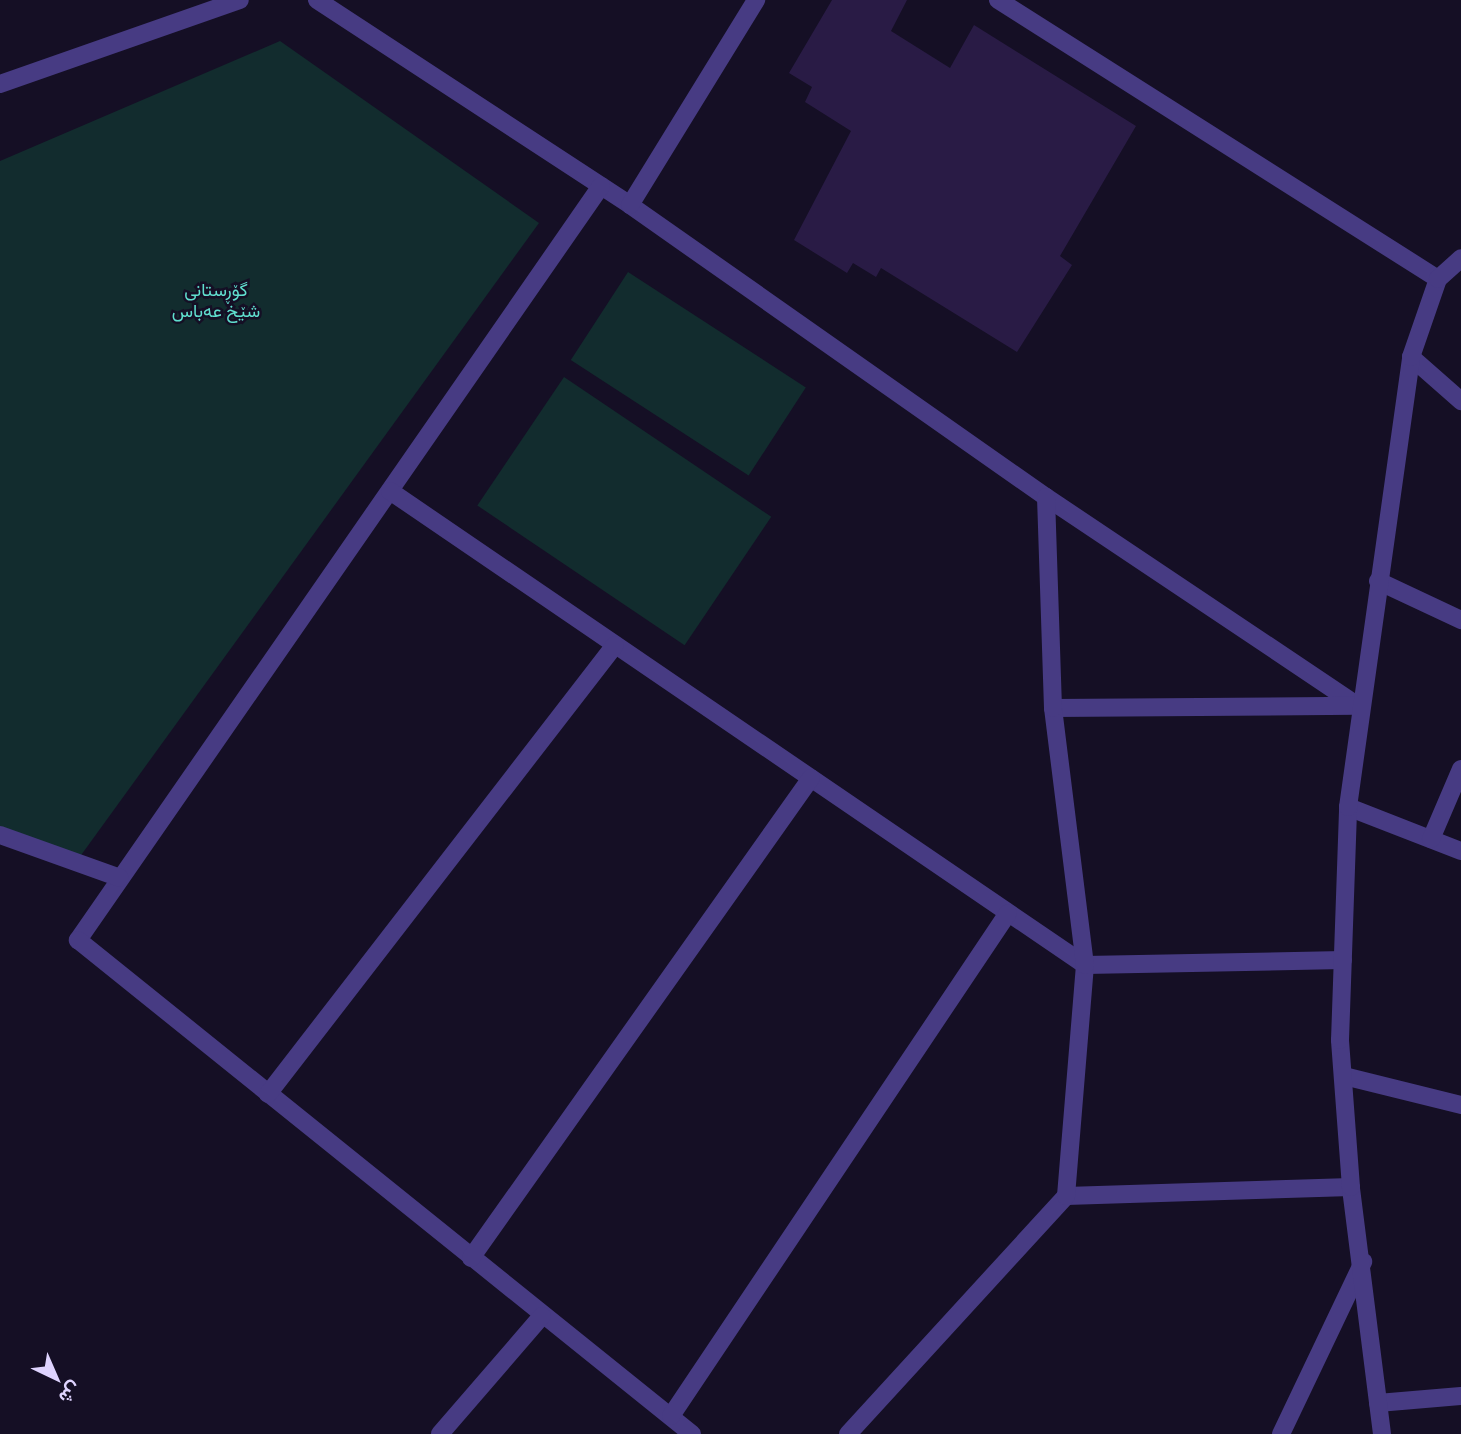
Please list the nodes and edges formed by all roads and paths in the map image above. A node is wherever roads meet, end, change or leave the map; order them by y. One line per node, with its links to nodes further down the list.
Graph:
1 (240, 0): 5 (street)
2 (317, 0): 6 (street)
3 (756, 0): 7 (street)
4 (998, 0): 9 (street)
5 (0, 84)
6 (601, 186): 7 (street); 12 (street)
7 (630, 205): 13 (street)
8 (1461, 257): 9 (street)
9 (1438, 279): 10 (street)
10 (1411, 357): 11 (street); 14 (street)
11 (1461, 401)
12 (390, 491): 16 (street); 25 (street)
13 (1046, 497): 17 (street); 18 (street)
14 (1378, 581): 15 (street); 17 (street)
15 (1461, 620)
16 (615, 645): 20 (street); 30 (street)
17 (1358, 706): 18 (street); 21 (street)
18 (1053, 708): 28 (street)
19 (1461, 769): 23 (street)
20 (811, 778): 26 (street); 34 (street)
21 (1348, 807): 23 (street); 27 (street)
22 (0, 835): 25 (street)
23 (1431, 839): 24 (street)
24 (1461, 851)
25 (120, 878): 30 (street)
26 (1008, 913): 28 (street); 39 (street)
27 (1343, 960): 28 (street); 29 (street)
28 (1084, 965): 33 (street)
29 (1344, 1076): 31 (street); 32 (street)
30 (268, 1094): 34 (street)
31 (1461, 1105)
32 (1351, 1187): 33 (street); 35 (street)
33 (1066, 1196): 42 (street)
34 (471, 1258): 36 (street)
35 (1363, 1262): 38 (street); 43 (street)
36 (542, 1316): 39 (street); 40 (street)
37 (1461, 1396): 38 (street)
38 (1378, 1403): 44 (street)
39 (671, 1416): 41 (street)
40 (440, 1434)
41 (692, 1434)
42 (848, 1434)
43 (1281, 1434)
44 (1382, 1434)

